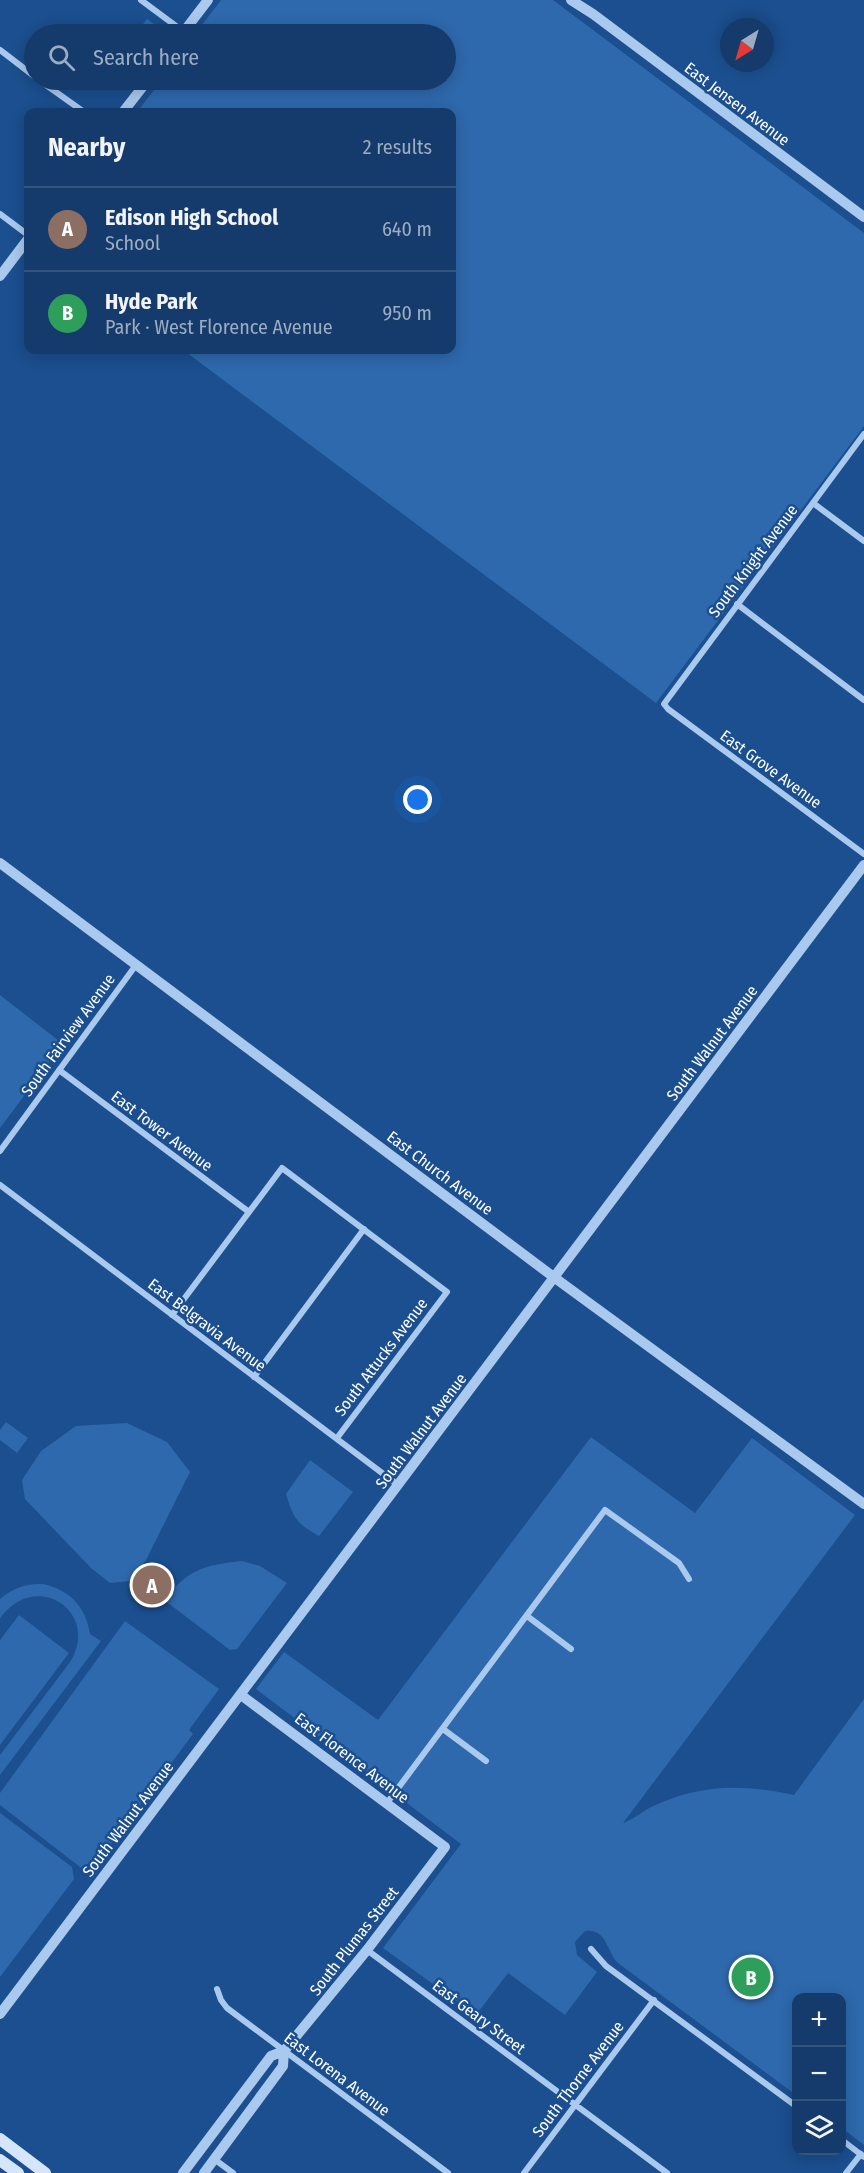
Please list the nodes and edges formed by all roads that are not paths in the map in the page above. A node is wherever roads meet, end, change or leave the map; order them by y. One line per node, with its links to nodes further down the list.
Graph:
1 (141, 0): 6 (street)
2 (208, 0): 7 (street)
3 (570, 0): 5 (street, East Jensen Avenue)
4 (578, 0): 5 (street, East Jensen Avenue)
5 (593, 14): 15 (street, East Jensen Avenue)
6 (172, 24)
7 (190, 24)
8 (0, 50): 9 (street)
9 (24, 68)
10 (53, 90): 12 (street)
11 (140, 90): 13 (street)
12 (78, 108)
13 (126, 108)
14 (0, 214): 16 (street)
15 (864, 217)
16 (24, 234)
17 (24, 243): 18 (street)
18 (0, 276)
19 (864, 434): 20 (street, South Knight Avenue)
20 (813, 502): 21 (street); 22 (street, South Knight Avenue)
21 (864, 541)
22 (736, 604): 23 (street); 24 (street, South Knight Avenue)
23 (864, 700)
24 (664, 704): 25 (street, East Grove Avenue)
25 (864, 854)
26 (0, 863): 28 (street, East Church Avenue)
27 (864, 865): 34 (street, South Walnut Avenue)
28 (136, 965): 29 (street, South Fairview Avenue); 34 (street, East Church Avenue)
29 (59, 1070): 30 (street, South Fairview Avenue); 32 (street, East Tower Avenue)
30 (0, 1151)
31 (0, 1185): 35 (street, East Belgravia Avenue)
32 (249, 1212): 33 (street); 35 (street)
33 (364, 1229): 36 (street); 37 (street, South Attucks Avenue)
34 (555, 1278): 38 (street, South Walnut Avenue); 39 (street, East Church Avenue)
35 (172, 1315): 36 (street, East Belgravia Avenue)
36 (254, 1377): 37 (street, East Belgravia Avenue)
37 (337, 1438): 38 (street, East Belgravia Avenue)
38 (399, 1486): 43 (street, South Walnut Avenue)
39 (864, 1504)
40 (689, 1579): 41 (street)
41 (526, 1616): 42 (street); 44 (street)
42 (571, 1649)
43 (241, 1695): 46 (street, East Florence Avenue); 52 (street, South Walnut Avenue)
44 (443, 1729): 45 (street); 46 (street)
45 (486, 1761)
46 (387, 1803): 47 (street, East Florence Avenue)
47 (445, 1846): 49 (street, South Plumas Street)
48 (591, 1949): 51 (street)
49 (367, 1950): 53 (street, South Plumas Street); 55 (street, East Geary Street)
50 (217, 1989): 53 (street, East Lorena Avenue)
51 (654, 2000): 54 (street); 55 (street, South Thorne Avenue)
52 (0, 2014)
53 (284, 2051): 60 (street, South Plumas Street); 63 (street, South Plumas Street); 66 (street, East Lorena Avenue)
54 (792, 2103)
55 (575, 2105): 67 (street, South Thorne Avenue); 68 (street, East Geary Street)
56 (0, 2139): 62 (main road)
57 (846, 2143): 58 (street)
58 (862, 2155): 69 (street)
59 (0, 2160): 61 (main road)
60 (214, 2160): 64 (street, South Plumas Street); 65 (street)
61 (18, 2173)
62 (45, 2173)
63 (183, 2173)
64 (204, 2173)
65 (233, 2173)
66 (448, 2173)
67 (524, 2173)
68 (667, 2173)
69 (846, 2173)

